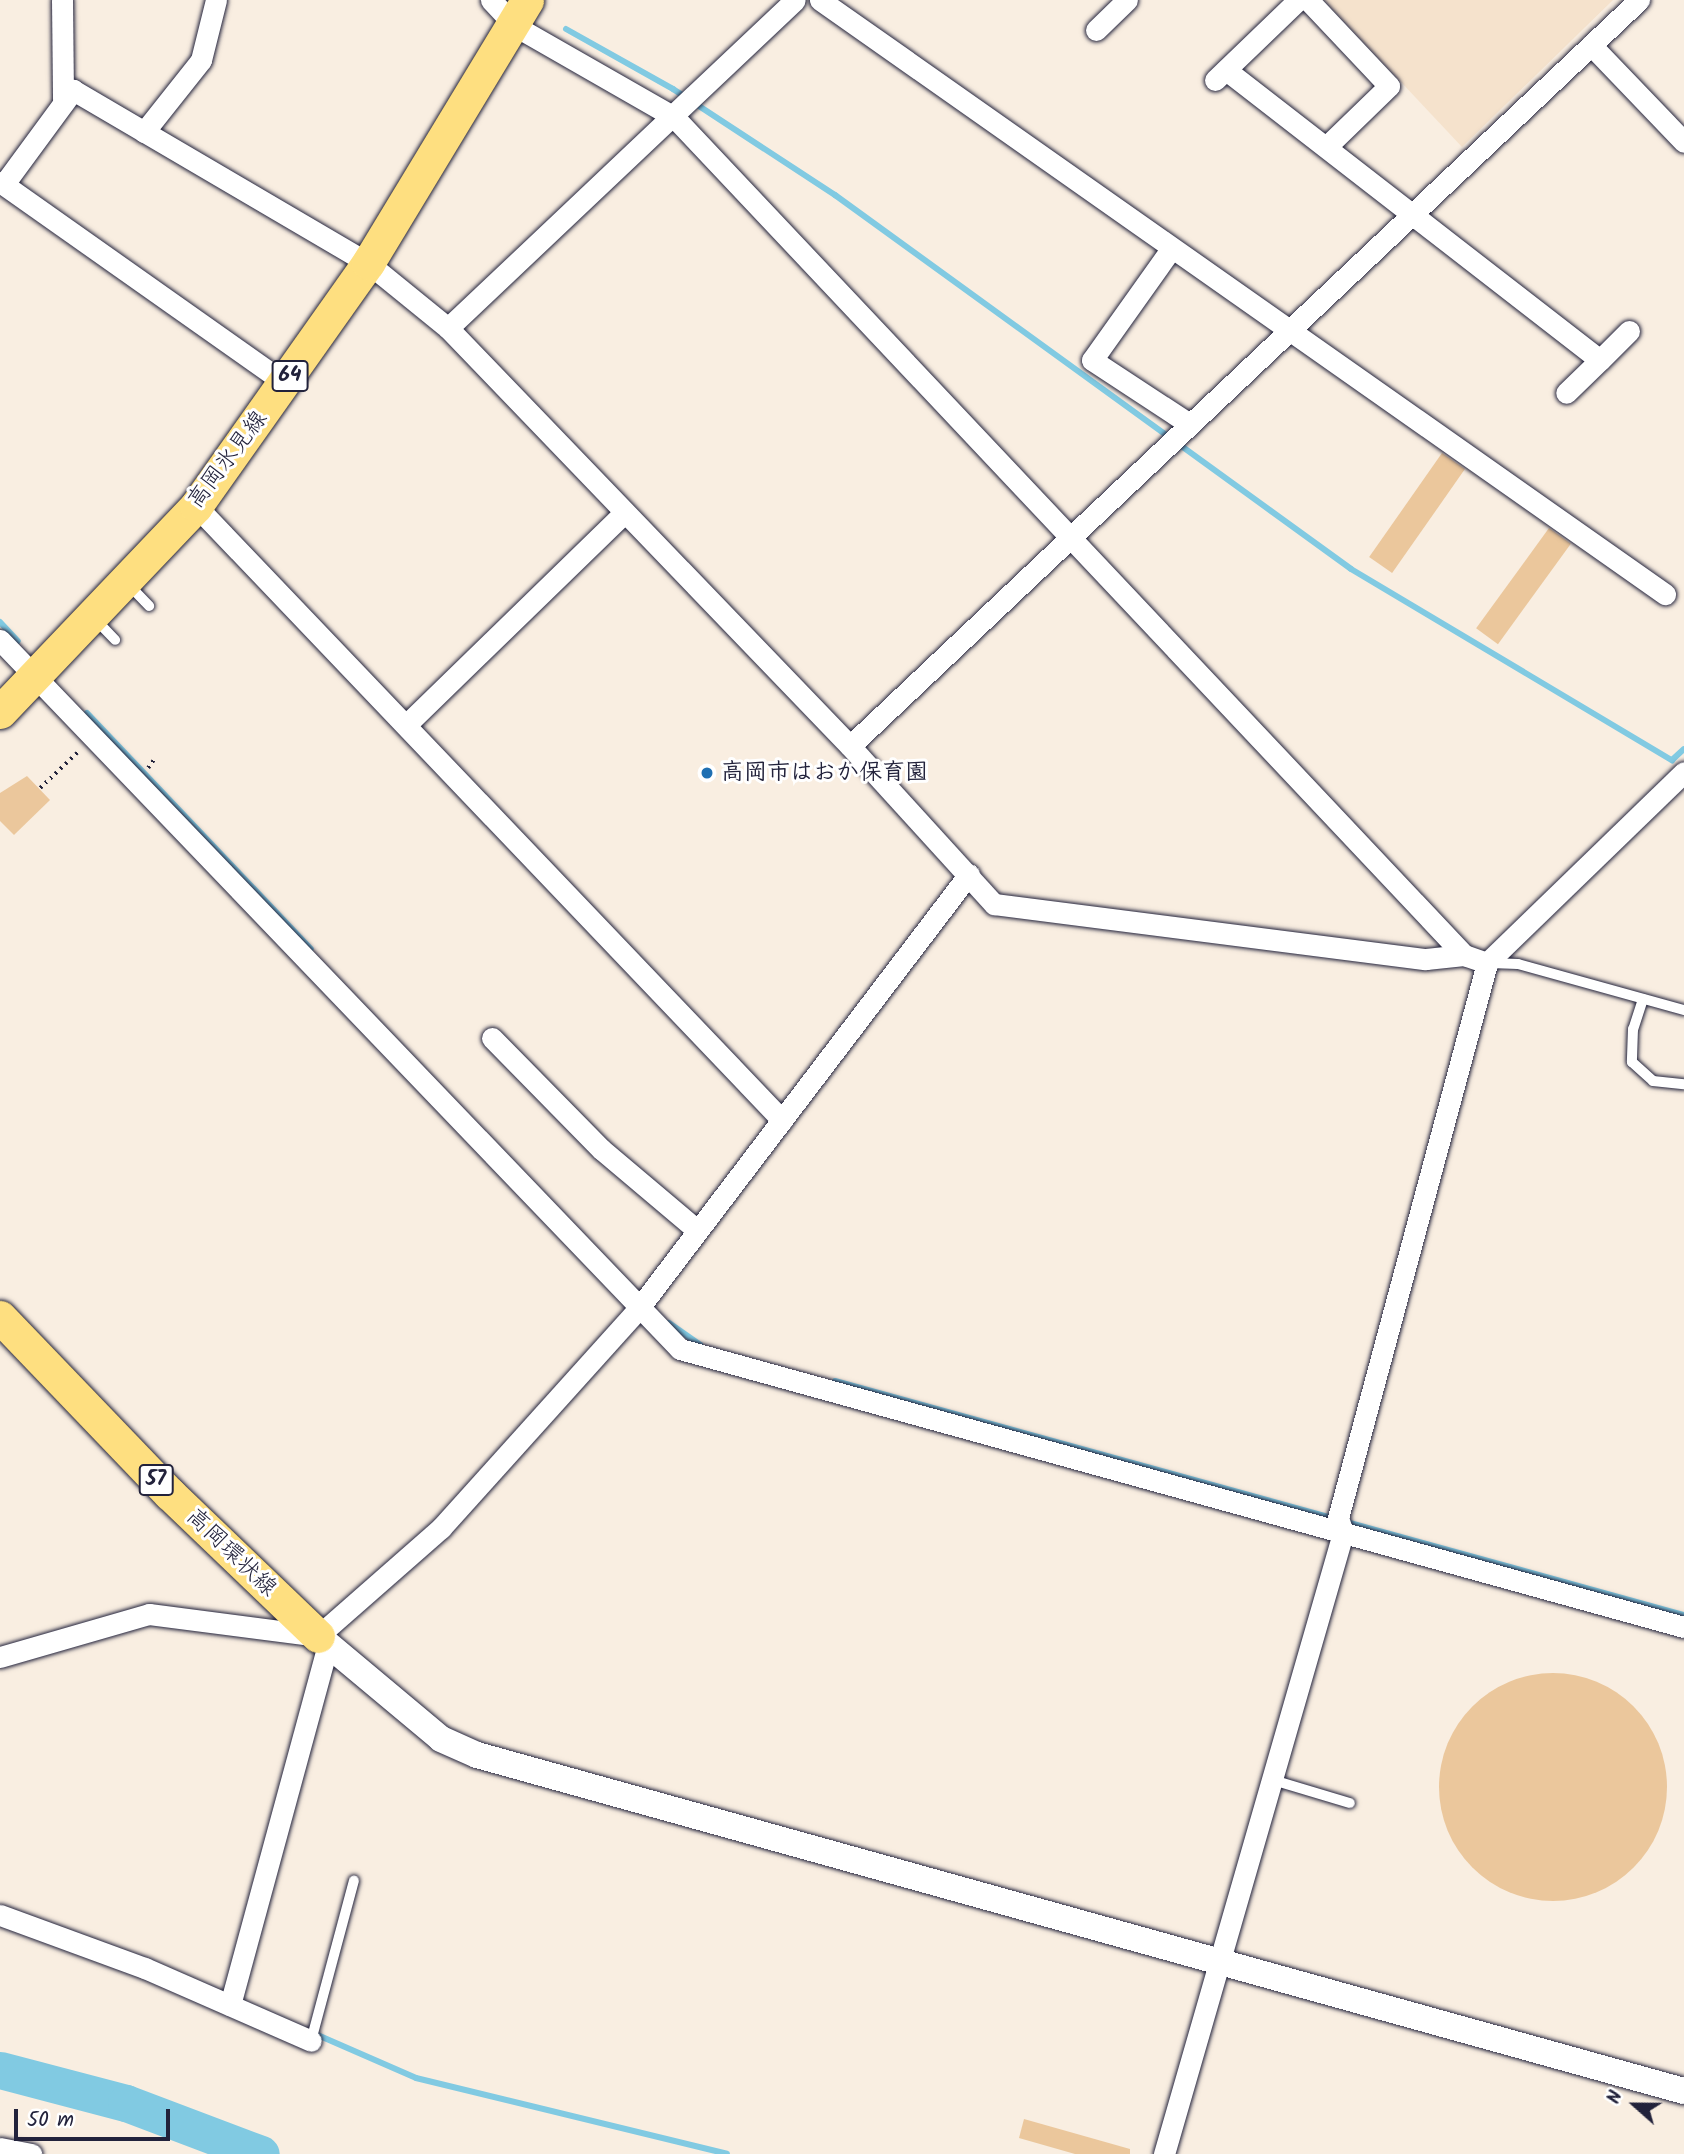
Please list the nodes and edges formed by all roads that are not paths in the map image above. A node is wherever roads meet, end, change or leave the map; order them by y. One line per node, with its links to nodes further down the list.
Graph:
1 (62, 0): 13 (street)
2 (216, 0): 15 (street)
3 (491, 0): 10 (street)
4 (795, 0): 14 (street)
5 (820, 0): 20 (street)
6 (1127, 0): 11 (street)
7 (1298, 0): 17 (street)
8 (1308, 0): 17 (street)
9 (1639, 0): 12 (street)
10 (521, 13): 14 (street); 21 (main road, 高岡氷見線 / 64)
11 (1096, 30)
12 (1591, 45): 16 (street); 19 (street)
13 (63, 103): 15 (street); 18 (street)
14 (679, 111): 22 (street); 31 (street)
15 (144, 132): 21 (street)
16 (1684, 142)
17 (1327, 146): 19 (street)
18 (2, 183): 26 (street)
19 (1412, 211): 23 (street); 25 (street)
20 (1171, 249): 23 (street); 28 (street)
21 (369, 263): 22 (street); 26 (main road, 高岡氷見線 / 64)
22 (448, 328): 30 (street)
23 (1286, 331): 28 (street); 33 (street)
24 (1629, 331): 25 (street)
25 (1600, 360): 27 (street)
26 (285, 383): 29 (main road, 高岡氷見線 / 64)
27 (1566, 393)
28 (1185, 425): 31 (street)
29 (196, 506): 32 (main road, 高岡氷見線 / 64); 38 (street)
30 (625, 512): 38 (street); 39 (street)
31 (1069, 537): 39 (street); 42 (street)
32 (126, 581): 34 (lane); 36 (main road, 高岡氷見線 / 64)
33 (1665, 594)
34 (149, 606)
35 (0, 640): 36 (street)
36 (35, 677): 37 (main road, 高岡氷見線 / 64); 50 (street)
37 (0, 712)
38 (406, 725): 48 (street)
39 (850, 746): 41 (street)
40 (1684, 772): 43 (street)
41 (970, 874): 42 (street); 48 (street)
42 (1464, 955): 43 (street)
43 (1487, 963): 44 (lane); 52 (street)
44 (1643, 999): 45 (lane); 47 (lane)
45 (1684, 1010)
46 (492, 1038): 49 (street)
47 (1684, 1084)
48 (782, 1120): 49 (street)
49 (697, 1230): 50 (street)
50 (640, 1306): 52 (street); 54 (street)
51 (0, 1317): 54 (main road, 高岡環状線 / 57)
52 (1341, 1525): 53 (street); 56 (street)
53 (1684, 1627)
54 (323, 1641): 55 (street); 60 (street); 61 (street)
55 (0, 1657)
56 (1276, 1781): 57 (lane); 60 (street)
57 (1350, 1803)
58 (354, 1881): 62 (lane)
59 (0, 1915): 61 (street)
60 (1220, 1961): 63 (street); 66 (street)
61 (231, 2000): 62 (street)
62 (312, 2035)
63 (1684, 2091)
64 (0, 2148): 65 (street)
65 (31, 2154)
66 (1164, 2154)

